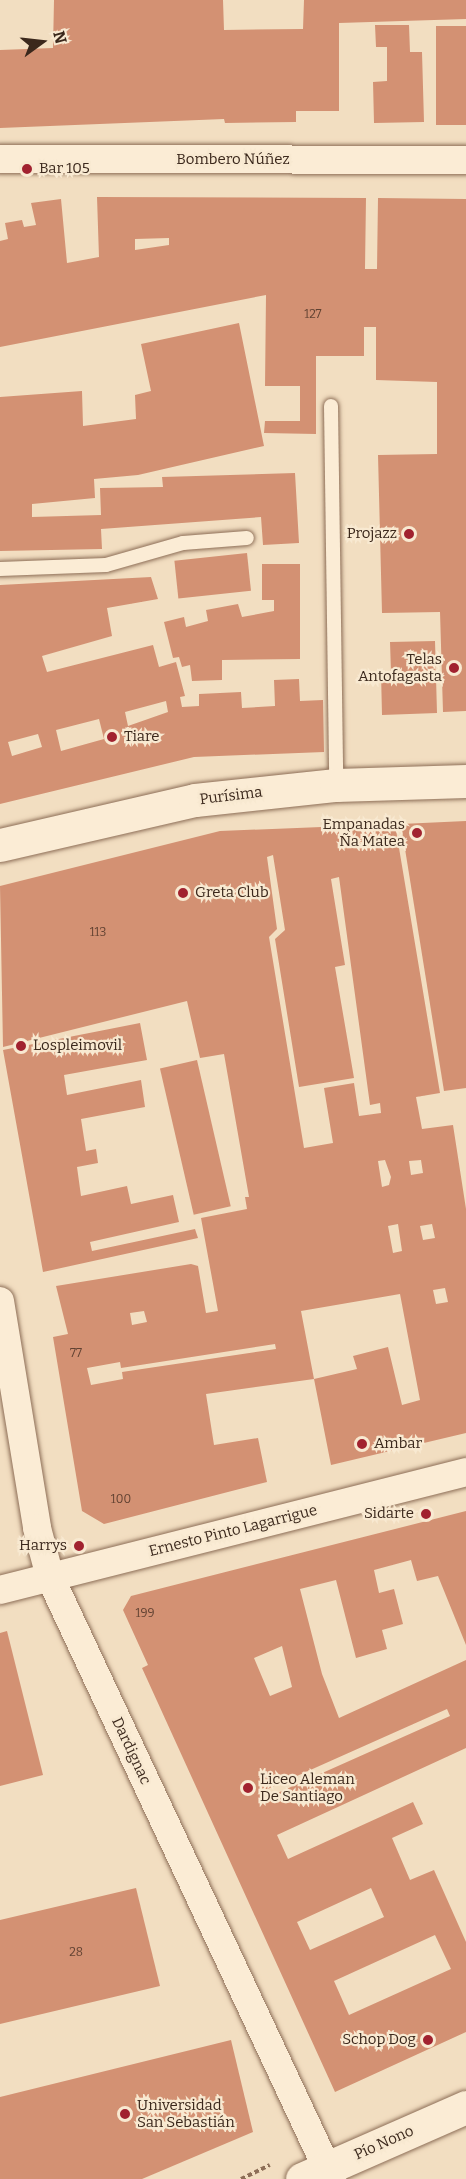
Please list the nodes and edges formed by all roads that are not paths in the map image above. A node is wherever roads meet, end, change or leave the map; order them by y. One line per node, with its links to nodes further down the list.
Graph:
1 (0, 159): 2 (street, Bombero Núñez)
2 (466, 160)
3 (331, 406): 7 (lane)
4 (247, 538): 5 (lane)
5 (0, 569)
6 (466, 781): 7 (main road, Purísima)
7 (336, 785): 8 (main road, Purísima)
8 (0, 845)
9 (0, 1301): 11 (street, Dardignac)
10 (466, 1472): 11 (street, Ernesto Pinto Lagarrigue)
11 (50, 1577): 12 (street, Ernesto Pinto Lagarrigue); 14 (street, Dardignac)
12 (0, 1590)
13 (466, 2107): 14 (main road, Pío Nono)
14 (320, 2175)

